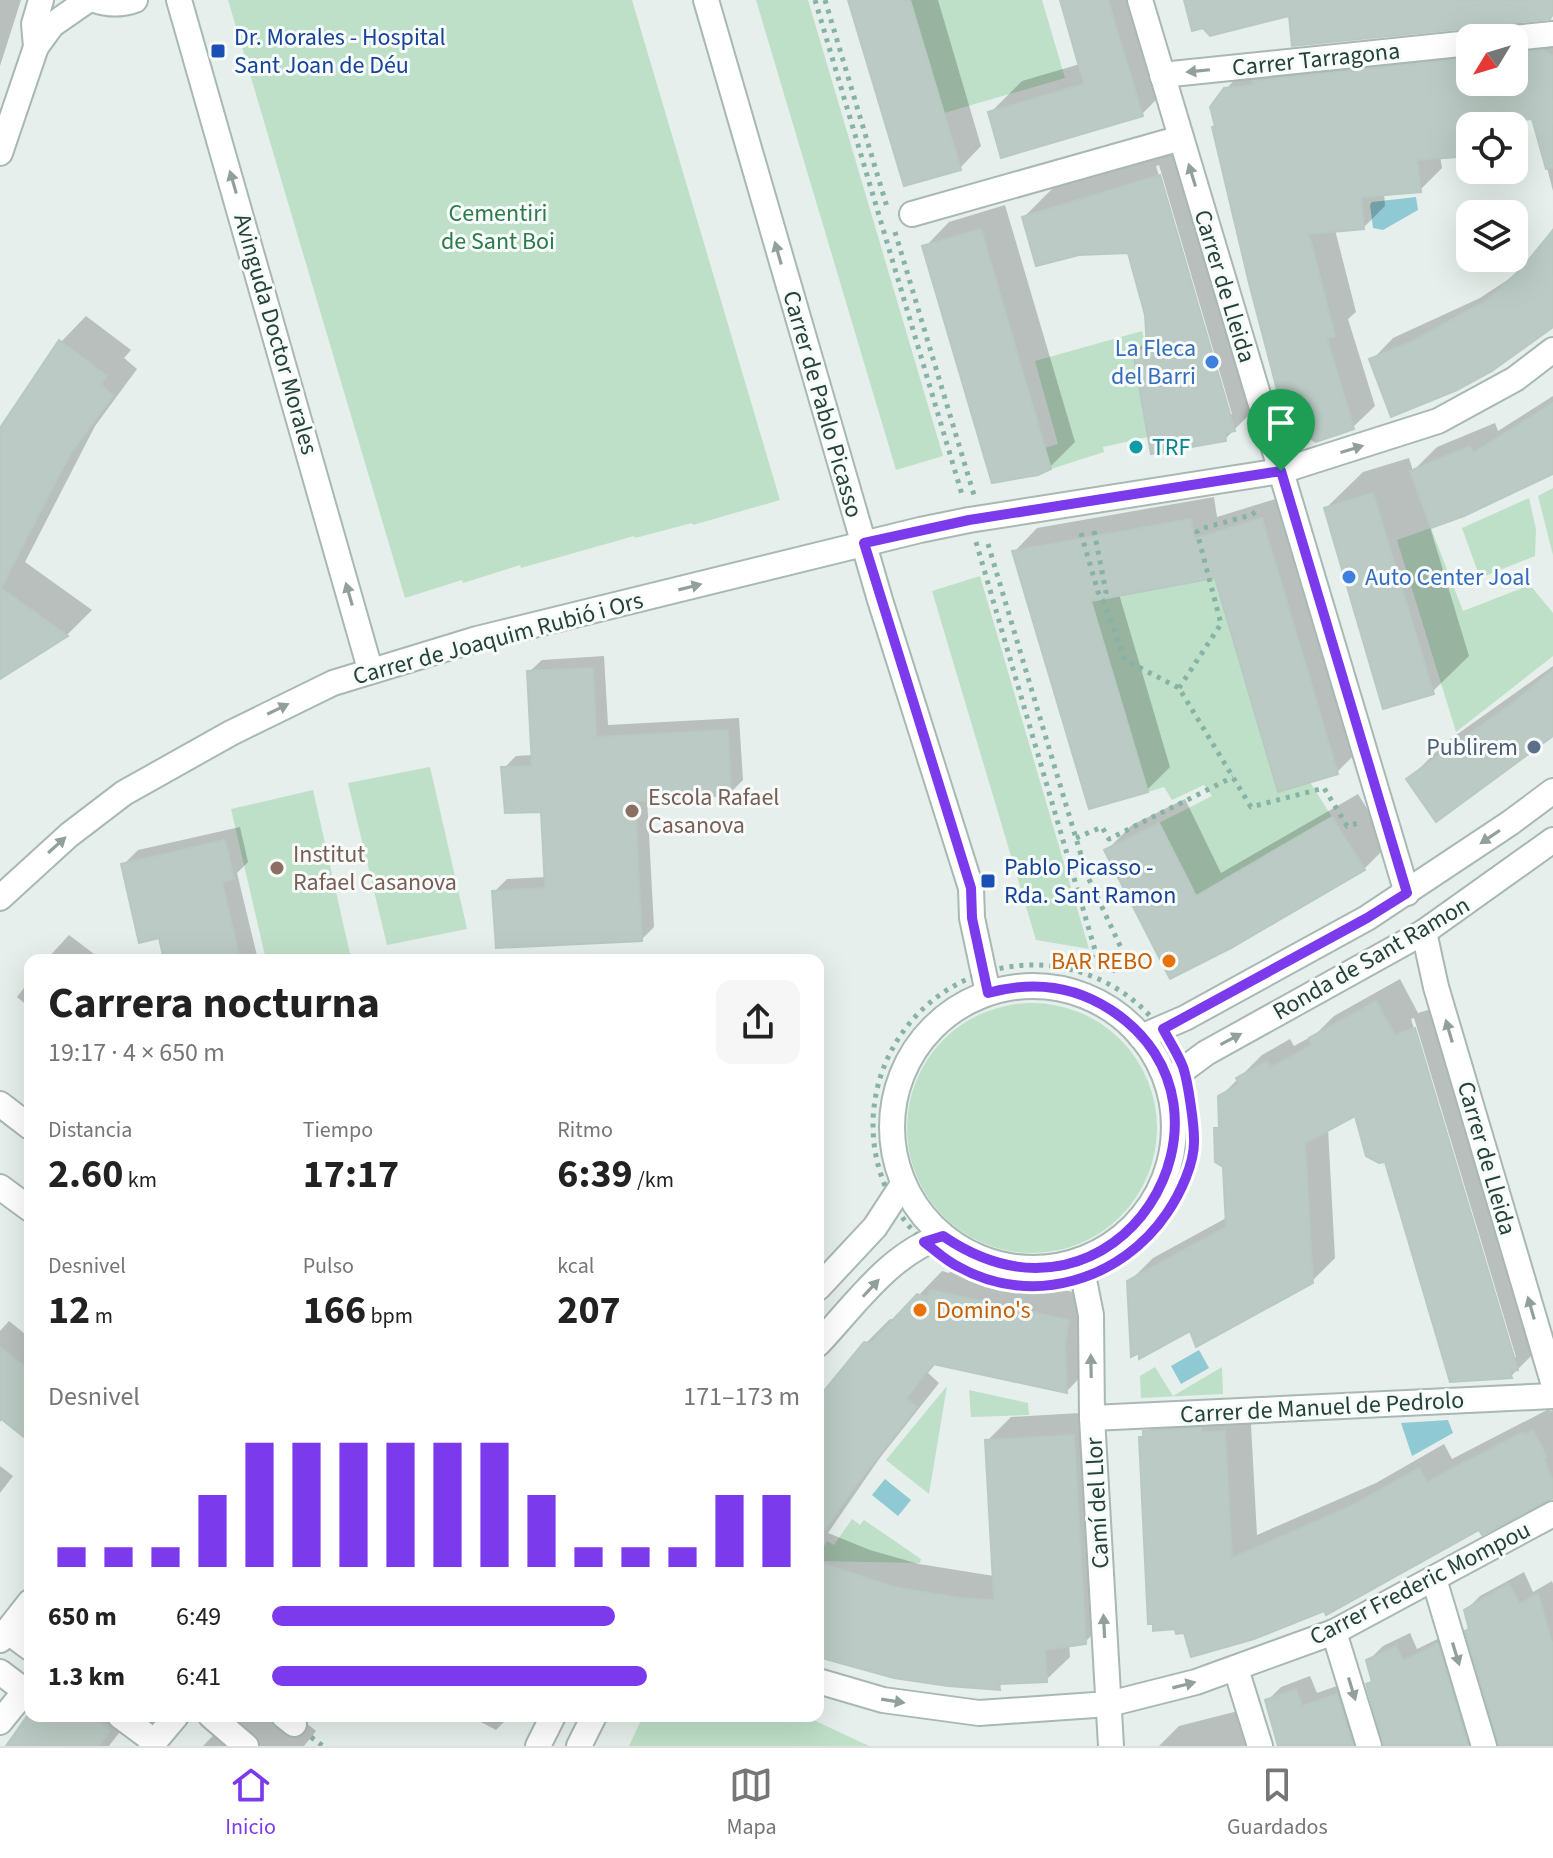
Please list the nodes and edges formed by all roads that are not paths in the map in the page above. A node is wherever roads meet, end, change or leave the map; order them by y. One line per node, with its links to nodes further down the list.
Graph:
1 (41, 0): 11 (street)
2 (88, 0): 11 (street)
3 (95, 0): 4 (street)
4 (135, 0)
5 (179, 0): 19 (street, Avinguda Doctor Morales, one-way to 5)
6 (706, 0): 18 (street, Carrer de Pablo Picasso, one-way to 6)
7 (1140, 0): 12 (street, Carrer de Lleida)
8 (1553, 34): 9 (street)
9 (1528, 36)
10 (1456, 44): 12 (street, Carrer Tarragona, one-way to 12)
11 (36, 47): 14 (street)
12 (1162, 75): 13 (street, Carrer de Lleida)
13 (1181, 138): 15 (street); 17 (street, Carrer de Lleida, one-way to 13)
14 (0, 153)
15 (912, 214)
16 (1553, 350): 17 (street, Carrer de Joaquim Rubió i Ors, one-way to 16)
17 (1281, 471): 18 (street, Carrer de Joaquim Rubió i Ors); 22 (street, Carrer de Lleida)
18 (864, 543): 19 (street, Carrer de Joaquim Rubió i Ors, one-way to 18); 25 (street, Carrer de Pablo Picasso)
19 (370, 669): 23 (street, Carrer de Joaquim Rubió i Ors, one-way to 19)
20 (1553, 791): 22 (street, Ronda de Sant Ramon, one-way to 22)
21 (1553, 840): 24 (street, Ronda de Sant Ramon)
22 (1407, 893): 26 (street, Ronda de Sant Ramon)
23 (0, 898)
24 (1424, 932): 27 (street, Ronda de Sant Ramon, one-way to 24); 37 (street, Carrer de Lleida, one-way to 24)
25 (986, 982): 26 (street); 31 (street)
26 (1152, 1033): 27 (street)
27 (1175, 1075): 34 (street)
28 (0, 1104): 29 (street)
29 (24, 1122)
30 (0, 1187): 32 (street)
31 (897, 1192): 33 (street); 35 (street)
32 (24, 1205)
33 (934, 1239): 34 (street); 36 (street, one-way to 33)
34 (1082, 1269): 39 (street, Camí del Llor, one-way to 34)
35 (824, 1282)
36 (824, 1338)
37 (1553, 1382)
38 (1553, 1396): 39 (street, Carrer de Manuel de Pedrolo)
39 (1092, 1418): 51 (street, Camí del Llor, one-way to 39)
40 (1553, 1514): 41 (street, Carrer Frederic Mompou)
41 (1434, 1579): 43 (street, Carrer Frederic Mompou); 65 (street, one-way to 65)
42 (24, 1610): 44 (street)
43 (1334, 1632): 46 (street, Carrer Frederic Mompou); 64 (street, one-way to 64)
44 (3, 1636): 45 (street)
45 (24, 1645)
46 (1236, 1669): 51 (street, Carrer Frederic Mompou, one-way to 46); 63 (street)
47 (0, 1672): 49 (street)
48 (824, 1683): 51 (street, Carrer Frederic Mompou, one-way to 51)
49 (24, 1686)
50 (24, 1692): 52 (street)
51 (1109, 1704): 62 (street, Camí del Llor)
52 (0, 1722)
53 (127, 1722): 58 (street)
54 (171, 1722): 58 (street)
55 (218, 1722): 59 (street)
56 (550, 1722): 60 (street)
57 (591, 1722): 61 (street)
58 (153, 1744)
59 (246, 1746)
60 (538, 1746)
61 (579, 1746)
62 (1111, 1746)
63 (1260, 1746)
64 (1369, 1746)
65 (1484, 1746)

